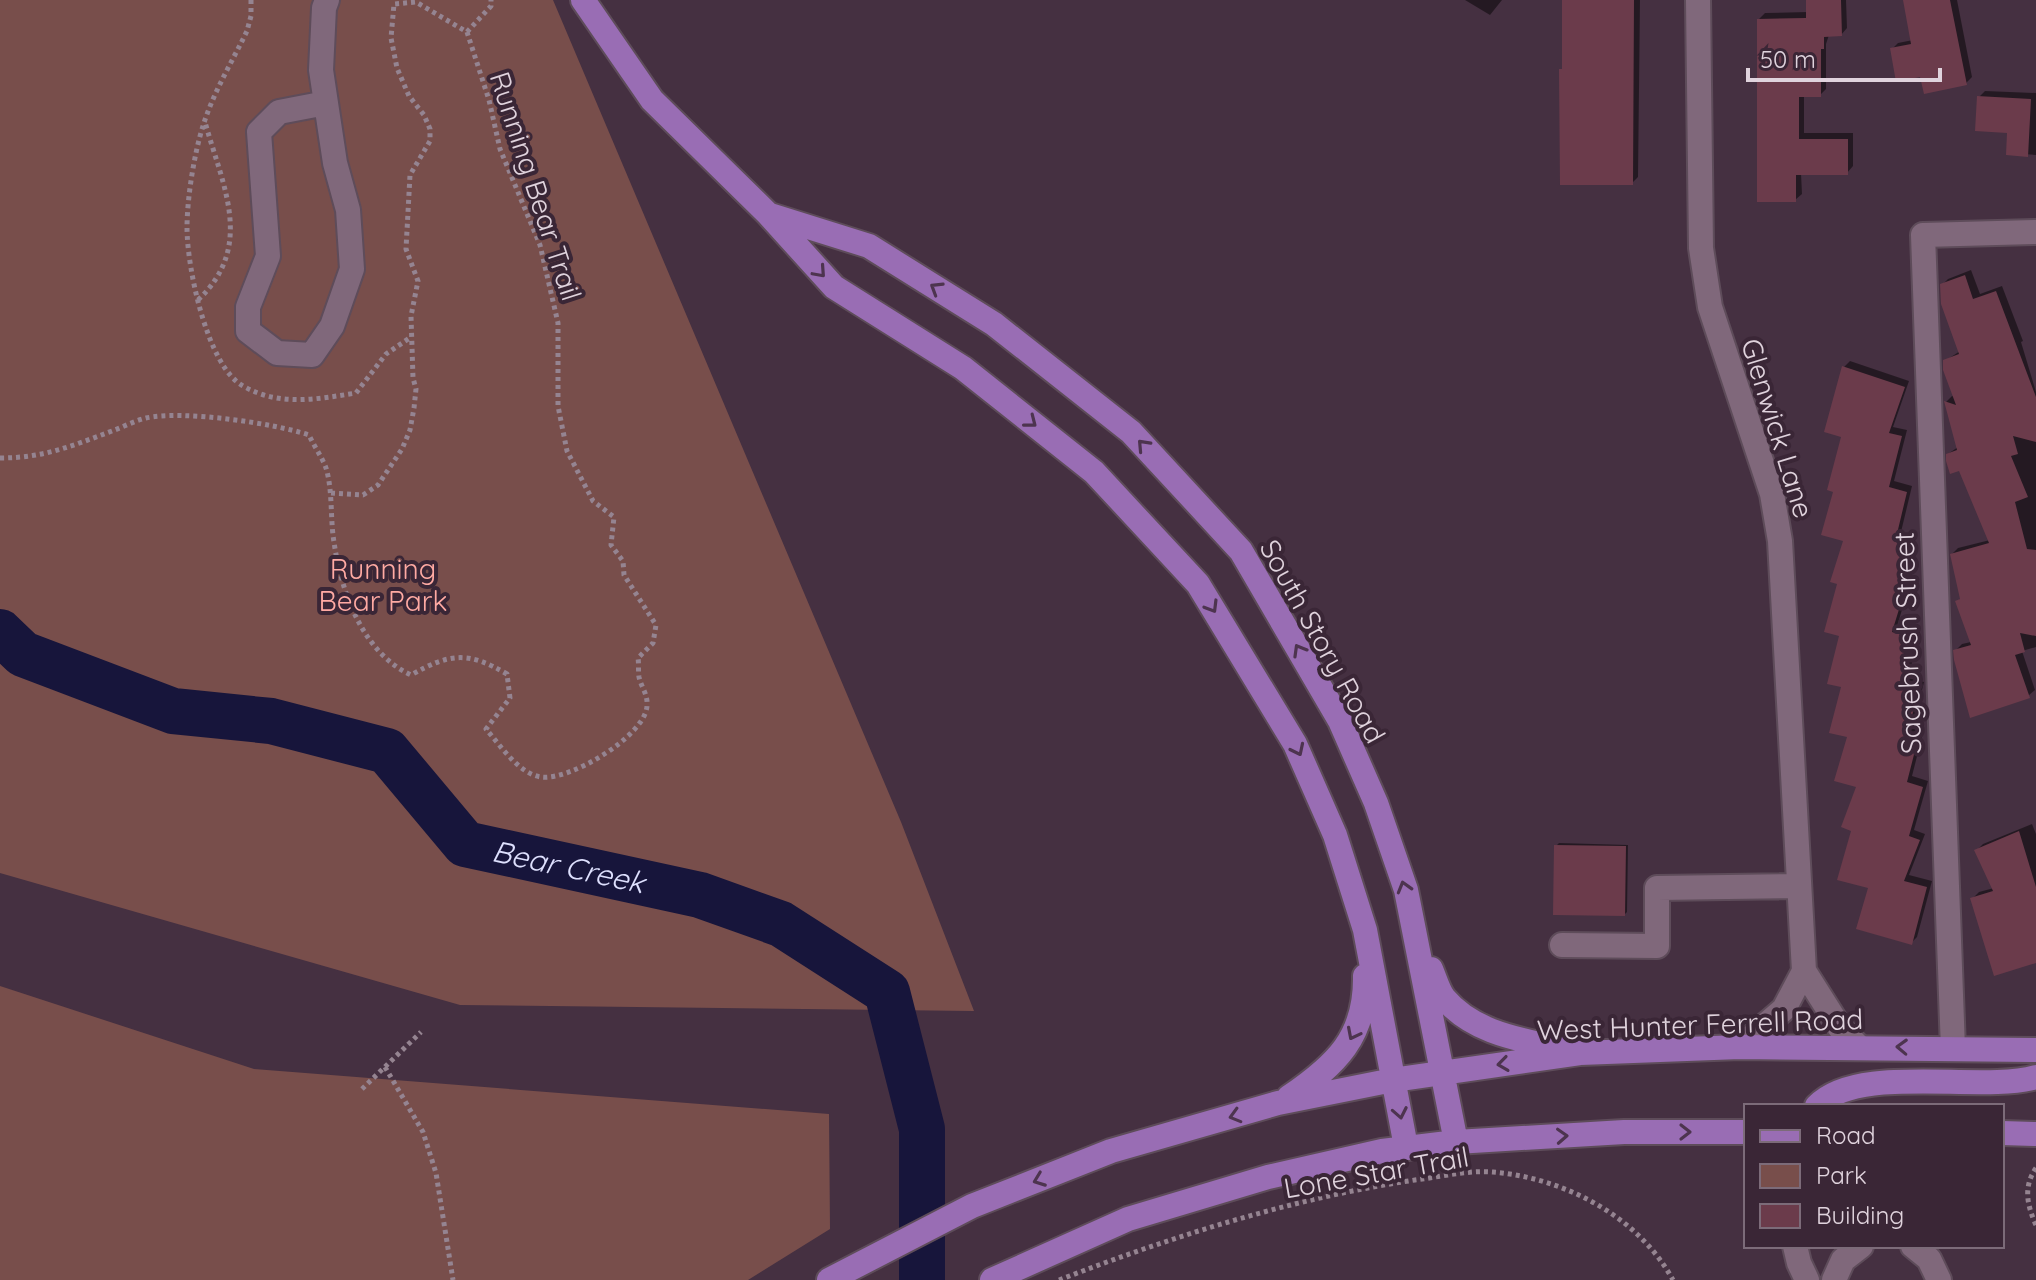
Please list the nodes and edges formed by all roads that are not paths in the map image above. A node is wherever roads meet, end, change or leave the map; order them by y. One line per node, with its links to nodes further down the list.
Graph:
1 (327, 0): 4 (street)
2 (583, 0): 5 (main road, South Story Road)
3 (1698, 0): 7 (street, Glenwick Lane)
4 (326, 103): 4 (street)
5 (768, 214): 8 (main road, South Story Road, one-way to 5); 9 (main road, South Story Road, one-way to 9)
6 (2036, 232): 14 (street, Sagebrush Street)
7 (1799, 886): 10 (street); 11 (street, Glenwick Lane)
8 (1414, 928): 16 (main road); 17 (main road, South Story Road)
9 (1365, 930): 19 (main road, South Story Road); 20 (main road, one-way to 20)
10 (1562, 945)
11 (1804, 971): 12 (street, Glenwick Lane); 13 (street)
12 (1858, 1046): 13 (main road, West Hunter Ferrell Road); 14 (main road, West Hunter Ferrell Road, one-way to 12)
13 (1740, 1047): 16 (main road, West Hunter Ferrell Road)
14 (1953, 1049): 15 (main road, West Hunter Ferrell Road)
15 (2036, 1050)
16 (1580, 1053): 17 (main road, West Hunter Ferrell Road, one-way to 17)
17 (1442, 1073): 19 (main road, West Hunter Ferrell Road); 25 (main road, South Story Road)
18 (2036, 1077): 21 (main road)
19 (1393, 1080): 20 (main road, West Hunter Ferrell Road); 26 (main road, South Story Road, one-way to 26)
20 (1278, 1103): 30 (main road, West Hunter Ferrell Road, one-way to 30)
21 (1820, 1104)
22 (1744, 1132): 25 (main road, one-way to 22)
23 (2004, 1133): 24 (main road)
24 (2036, 1134)
25 (1456, 1142): 26 (main road)
26 (1406, 1147): 31 (main road)
27 (1795, 1248): 32 (street)
28 (1853, 1248): 33 (street)
29 (1915, 1248): 34 (street)
30 (829, 1280)
31 (992, 1280)
32 (1807, 1280)
33 (1834, 1280)
34 (1939, 1280)

